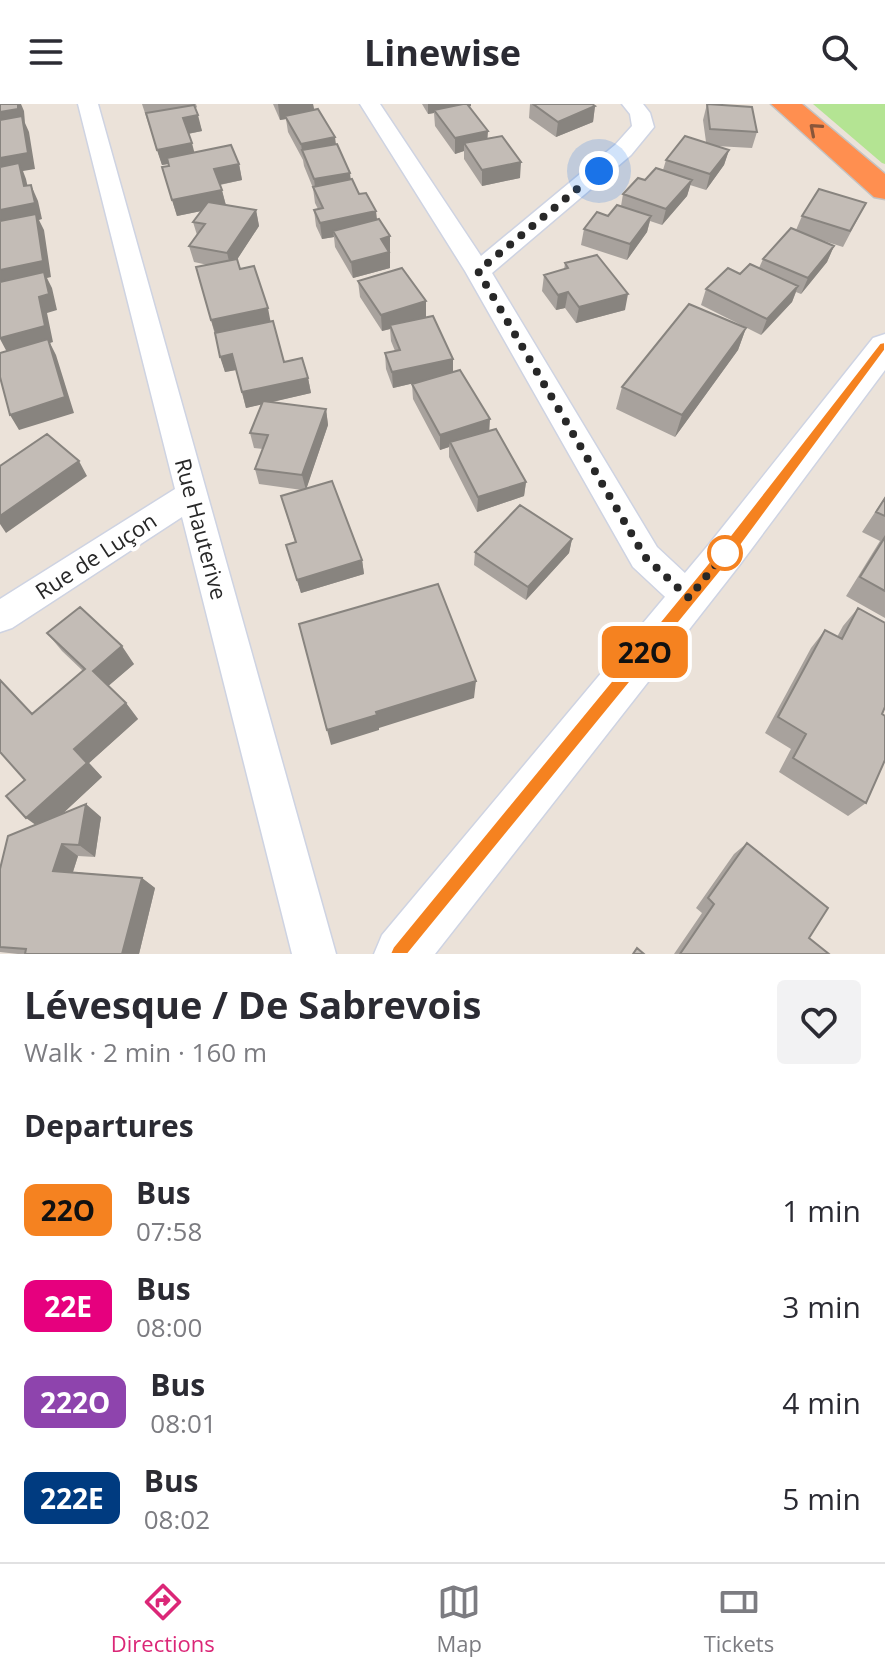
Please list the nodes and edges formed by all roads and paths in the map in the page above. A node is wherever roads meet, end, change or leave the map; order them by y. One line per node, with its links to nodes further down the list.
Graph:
1 (88, 104): 8 (street, Rue Hauterive)
2 (370, 104): 6 (street)
3 (632, 104): 6 (street)
4 (785, 104): 5 (highway, one-way to 4)
5 (880, 181)
6 (478, 271): 9 (street)
7 (885, 346): 9 (street)
8 (192, 494): 10 (street, Rue de Luçon); 11 (street, Rue Hauterive)
9 (689, 598): 12 (street)
10 (0, 617)
11 (314, 954)
12 (401, 954)

